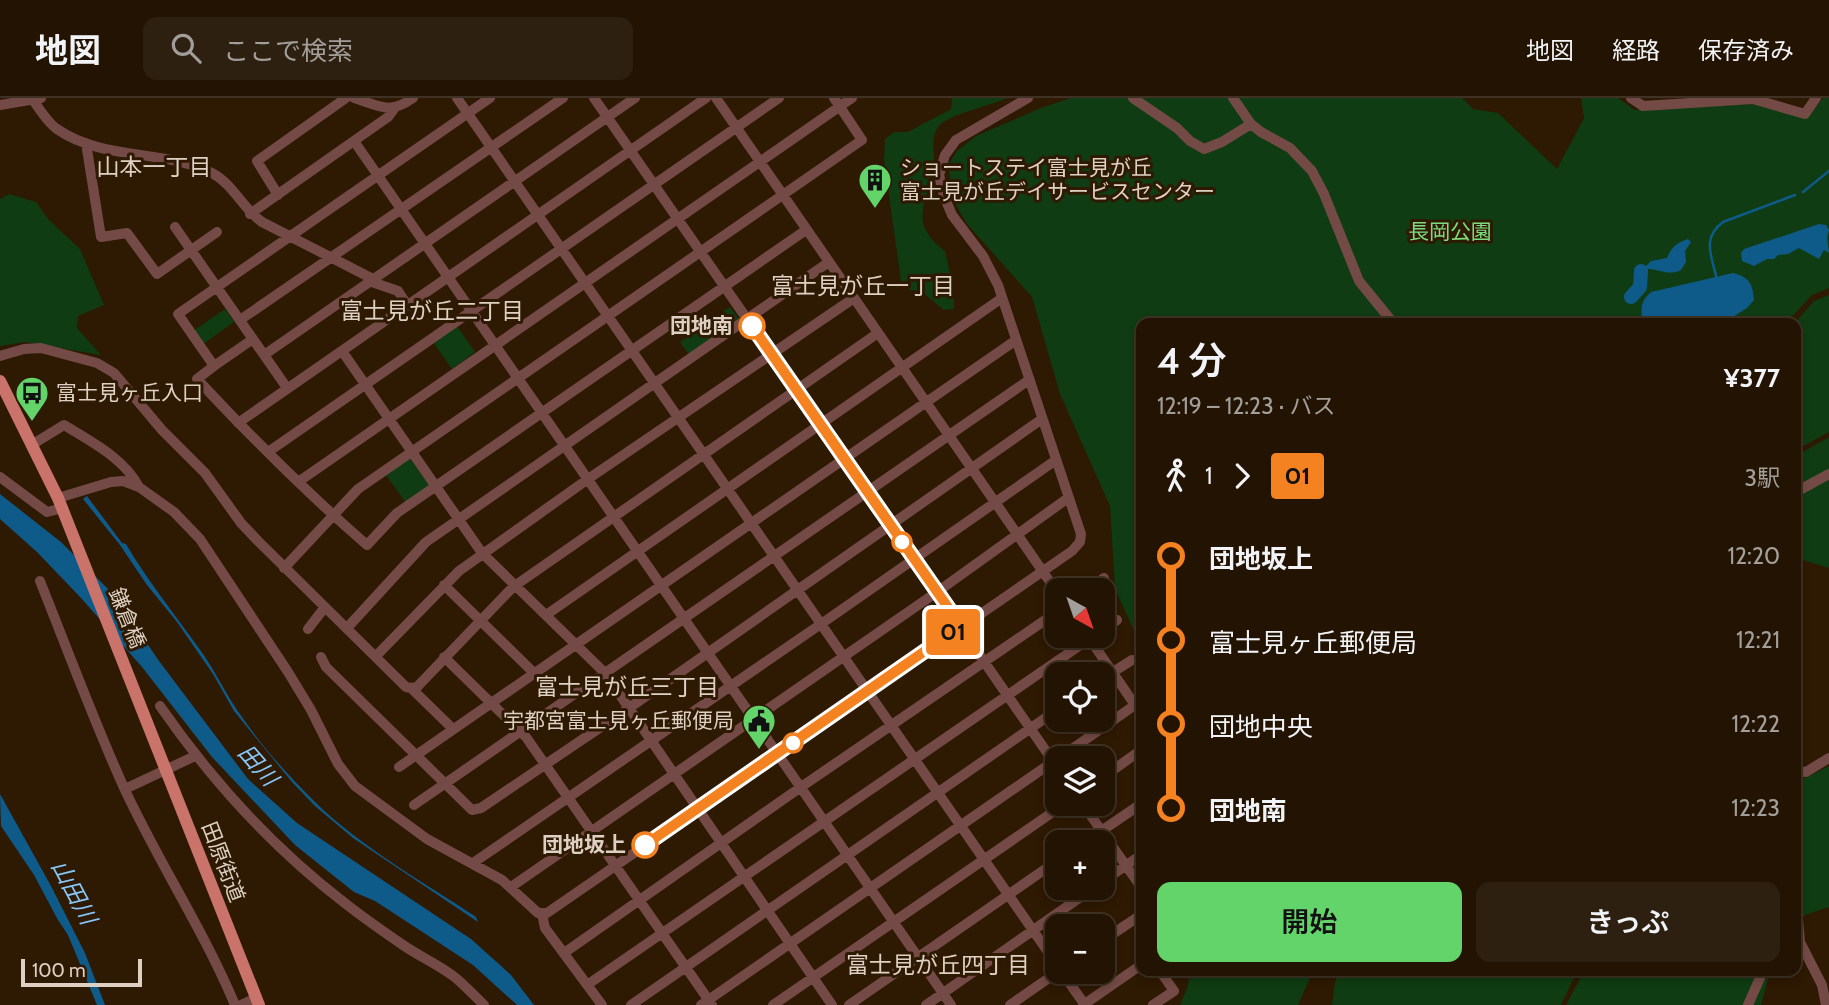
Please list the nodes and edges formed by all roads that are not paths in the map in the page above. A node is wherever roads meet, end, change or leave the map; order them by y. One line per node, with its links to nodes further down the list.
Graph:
1 (346, 98): 36 (street)
2 (354, 98): 23 (street)
3 (413, 98): 23 (street)
4 (457, 98): 24 (street)
5 (490, 98): 24 (street)
6 (563, 98): 30 (street)
7 (594, 98): 25 (street)
8 (635, 98): 25 (street)
9 (706, 98): 31 (street)
10 (716, 98): 27 (street)
11 (779, 98): 27 (street)
12 (852, 98): 21 (street)
13 (1028, 98): 58 (street)
14 (1133, 98): 26 (street)
15 (1233, 98): 26 (street)
16 (1631, 98): 20 (street)
17 (1753, 98): 18 (street); 20 (street)
18 (1816, 98)
19 (37, 99): 22 (street); 29 (street)
20 (1689, 100)
21 (837, 102): 32 (street); 37 (street)
22 (0, 105)
23 (394, 108): 28 (street)
24 (468, 113): 30 (street); 33 (street)
25 (607, 117): 31 (street); 34 (street)
26 (1251, 124): 62 (street)
27 (736, 127): 32 (street); 35 (street)
28 (354, 141): 33 (street); 36 (street)
29 (86, 143): 39 (street); 48 (street)
30 (492, 148): 34 (street); 38 (street)
31 (630, 150): 35 (street); 40 (street)
32 (760, 162): 37 (street); 41 (street)
33 (378, 175): 38 (street); 45 (street)
34 (515, 182): 40 (street); 46 (street)
35 (654, 184): 41 (street); 47 (street)
36 (278, 195): 39 (street)
37 (783, 195): 43 (street); 49 (street)
38 (401, 209): 46 (street); 50 (street)
39 (250, 214): 45 (street)
40 (538, 215): 47 (street); 52 (street)
41 (677, 218): 49 (street); 54 (street)
42 (175, 227): 48 (street)
43 (806, 230): 51 (street); 55 (street)
44 (217, 232): 48 (street)
45 (290, 237): 50 (street); 56 (street)
46 (426, 245): 52 (street); 53 (street)
47 (562, 250): 54 (street); 60 (street)
48 (191, 251): 56 (street)
49 (701, 252): 55 (street); 61 (street)
50 (331, 257): 53 (street); 63 (street)
51 (829, 262): 57 (street); 64 (street)
52 (448, 277): 59 (street); 60 (street)
53 (371, 280): 59 (street); 71 (street)
54 (584, 282): 61 (street); 68 (street)
55 (724, 286): 64 (street); 70 (street)
56 (217, 287): 63 (street); 74 (street)
57 (854, 298): 65 (street); 72 (street)
58 (1002, 299): 67 (street); 75 (street)
59 (407, 305): 69 (street)
60 (472, 312): 68 (street); 80 (street)
61 (608, 316): 70 (street); 76 (street)
62 (1389, 318)
63 (240, 320): 66 (street)
64 (748, 320): 72 (street); 79 (street)
65 (878, 333): 75 (street); 82 (street)
66 (253, 339): 71 (street); 74 (street)
67 (1016, 340): 77 (street); 83 (street)
68 (494, 344): 76 (street); 85 (street)
69 (342, 351): 80 (street); 81 (street)
70 (632, 351): 79 (street); 84 (street)
71 (264, 355): 81 (street)
72 (772, 355): 82 (street); 86 (street)
73 (0, 356): 121 (street)
74 (214, 366): 88 (street)
75 (902, 368): 83 (street); 89 (street)
76 (518, 378): 84 (street); 94 (street)
77 (1029, 380): 87 (street); 90 (street)
78 (0, 381): 91 (main road)
79 (655, 384): 86 (street); 92 (street)
80 (366, 385): 85 (street); 93 (street)
81 (287, 388): 88 (street)
82 (796, 389): 89 (street); 95 (street)
83 (926, 403): 90 (street); 96 (street)
84 (542, 414): 92 (street); 103 (street)
85 (388, 417): 94 (street); 102 (street)
86 (679, 418): 95 (street); 101 (street)
87 (1042, 418): 97 (street); 98 (street)
88 (238, 423): 93 (street)
89 (820, 424): 96 (street); 105 (street)
90 (948, 436): 98 (street); 107 (street)
91 (33, 444): 104 (street); 110 (main road)
92 (565, 446): 101 (street); 113 (street)
93 (268, 452): 102 (street)
94 (412, 452): 103 (street); 111 (street)
95 (704, 454): 105 (street); 112 (street)
96 (844, 458): 107 (street); 114 (street)
97 (1056, 460): 108 (street); 109 (street)
98 (971, 468): 109 (street); 115 (street)
99 (1829, 474): 106 (street)
100 (0, 477): 110 (street)
101 (588, 480): 112 (street); 118 (street)
102 (298, 482): 111 (street)
103 (436, 485): 111 (street); 113 (street)
104 (139, 487): 110 (street); 202 (street)
105 (727, 489): 114 (street); 117 (street)
106 (1801, 489)
107 (867, 492): 115 (street); 119 (street)
108 (1068, 498): 116 (street); 122 (street)
109 (995, 503): 116 (street); 120 (street)
110 (62, 508): 167 (main road, 鎌倉橋)
111 (333, 515): 121 (street)
112 (614, 516): 117 (street); 126 (street)
113 (458, 519): 118 (street); 137 (street)
114 (751, 523): 119 (street); 127 (street)
115 (890, 525): 120 (street); 128 (street)
116 (1017, 535): 122 (street); 129 (street)
117 (638, 551): 127 (street); 131 (street)
118 (482, 553): 125 (street); 126 (street)
119 (774, 556): 128 (street); 132 (street)
120 (913, 558): 129 (street); 135 (street)
121 (284, 568): 130 (street)
122 (1042, 571): 123 (street); 136 (street)
123 (1047, 578)
124 (40, 581): 186 (street)
125 (444, 585): 133 (street); 142 (street)
126 (515, 585): 131 (street); 133 (street)
127 (662, 586): 132 (street); 139 (street)
128 (797, 590): 135 (street); 141 (street)
129 (937, 592): 136 (street); 143 (street)
130 (325, 607): 137 (street); 138 (street)
131 (545, 615): 139 (street)
132 (684, 619): 141 (street); 150 (street)
133 (480, 620): 145 (street); 149 (street)
134 (1045, 620): 147 (street)
135 (821, 624): 143 (street); 152 (street)
136 (961, 626): 147 (street); 154 (street)
137 (347, 628): 142 (street)
138 (308, 629)
139 (576, 645): 149 (street); 150 (street)
140 (1073, 648): 155 (street)
141 (708, 652): 152 (street); 159 (street)
142 (376, 656): 153 (street)
143 (843, 656): 154 (street); 161 (street)
144 (321, 657): 174 (street)
145 (444, 657): 153 (street); 156 (street)
146 (1132, 660): 148 (street)
147 (985, 661): 155 (street); 163 (street)
148 (1115, 672)
149 (534, 673): 156 (street)
150 (605, 673): 159 (street); 166 (street)
151 (1115, 676): 158 (street)
152 (731, 686): 161 (street); 168 (street)
153 (411, 688): 165 (street)
154 (867, 691): 163 (street); 171 (street)
155 (1008, 695): 164 (street); 176 (street)
156 (491, 703): 165 (street); 166 (street)
157 (160, 706): 173 (street)
158 (1136, 706)
159 (629, 708): 168 (street); 177 (street)
160 (1136, 710): 170 (street)
161 (753, 718): 171 (street); 183 (street)
162 (1045, 718): 164 (street)
163 (891, 725): 176 (street); 185 (street)
164 (1031, 728): 169 (street); 187 (street)
165 (453, 729): 174 (street)
166 (521, 731): 177 (street); 184 (street)
167 (152, 733): 181 (main road, 田原街道)
168 (651, 741): 183 (street); 188 (street)
169 (1045, 746)
170 (1080, 746)
171 (778, 754): 185 (street); 191 (street)
172 (1136, 754): 180 (street)
173 (195, 756): 181 (street); 240 (street)
174 (415, 756): 178 (street); 184 (street)
175 (1829, 758): 182 (street)
176 (915, 760): 187 (street); 193 (street)
177 (545, 764): 184 (street); 188 (street)
178 (399, 768)
179 (1045, 769): 194 (street)
180 (1115, 769)
181 (166, 770): 186 (street); 236 (main road, 田原街道)
182 (1801, 772)
183 (674, 774): 191 (street); 195 (street)
184 (444, 784): 189 (street)
185 (801, 787): 193 (street); 197 (street)
186 (125, 789): 238 (street)
187 (938, 793): 194 (street); 199 (street)
188 (568, 797): 195 (street); 202 (street)
189 (414, 804)
190 (1136, 807): 196 (street)
191 (697, 809): 197 (street); 203 (street)
192 (1047, 816): 201 (street)
193 (825, 822): 199 (street); 207 (street)
194 (960, 825): 201 (street); 210 (street)
195 (592, 830): 203 (street); 209 (street)
196 (1102, 830)
197 (721, 843): 207 (street); 212 (street)
198 (1115, 851): 204 (street)
199 (848, 855): 210 (street); 214 (street)
200 (1136, 859): 204 (street)
201 (984, 860): 211 (street); 217 (street)
202 (473, 863): 209 (street)
203 (616, 864): 212 (street); 215 (street)
204 (1126, 866): 206 (street); 208 (street)
205 (1045, 869): 211 (street)
206 (1115, 873)
207 (744, 877): 214 (street); 219 (street)
208 (1136, 880)
209 (511, 887): 215 (street)
210 (870, 887): 217 (street); 221 (street)
211 (1008, 894): 218 (street); 225 (street)
212 (640, 899): 219 (street); 224 (street)
213 (1076, 900): 218 (street)
214 (767, 909): 221 (street); 226 (street)
215 (542, 914): 224 (street)
216 (1136, 918): 220 (street)
217 (893, 922): 225 (street); 230 (street)
218 (1033, 930): 222 (street); 234 (street)
219 (663, 933): 226 (street); 233 (street)
220 (1115, 933)
221 (790, 943): 230 (street); 237 (street)
222 (1045, 948)
223 (1801, 949): 252 (street)
224 (564, 953): 233 (street)
225 (918, 958): 234 (street); 245 (street)
226 (686, 966): 237 (street); 242 (street)
227 (1136, 969): 249 (street)
228 (1164, 976): 250 (street)
229 (1761, 976): 251 (street)
230 (813, 977): 243 (street); 244 (street)
231 (1045, 981): 248 (street)
232 (1069, 984): 249 (street)
233 (587, 985): 235 (street)
234 (943, 994): 246 (street); 247 (street)
235 (599, 1001): 241 (street)
236 (257, 1002): 239 (street)
237 (707, 1003)
238 (235, 1005)
239 (241, 1005)
240 (484, 1005)
241 (608, 1005)
242 (631, 1005)
243 (774, 1005)
244 (832, 1005)
245 (849, 1005)
246 (926, 1005)
247 (951, 1005)
248 (1010, 1005)
249 (1084, 1005)
250 (1153, 1005)
251 (1748, 1005)
252 (1826, 1005)

